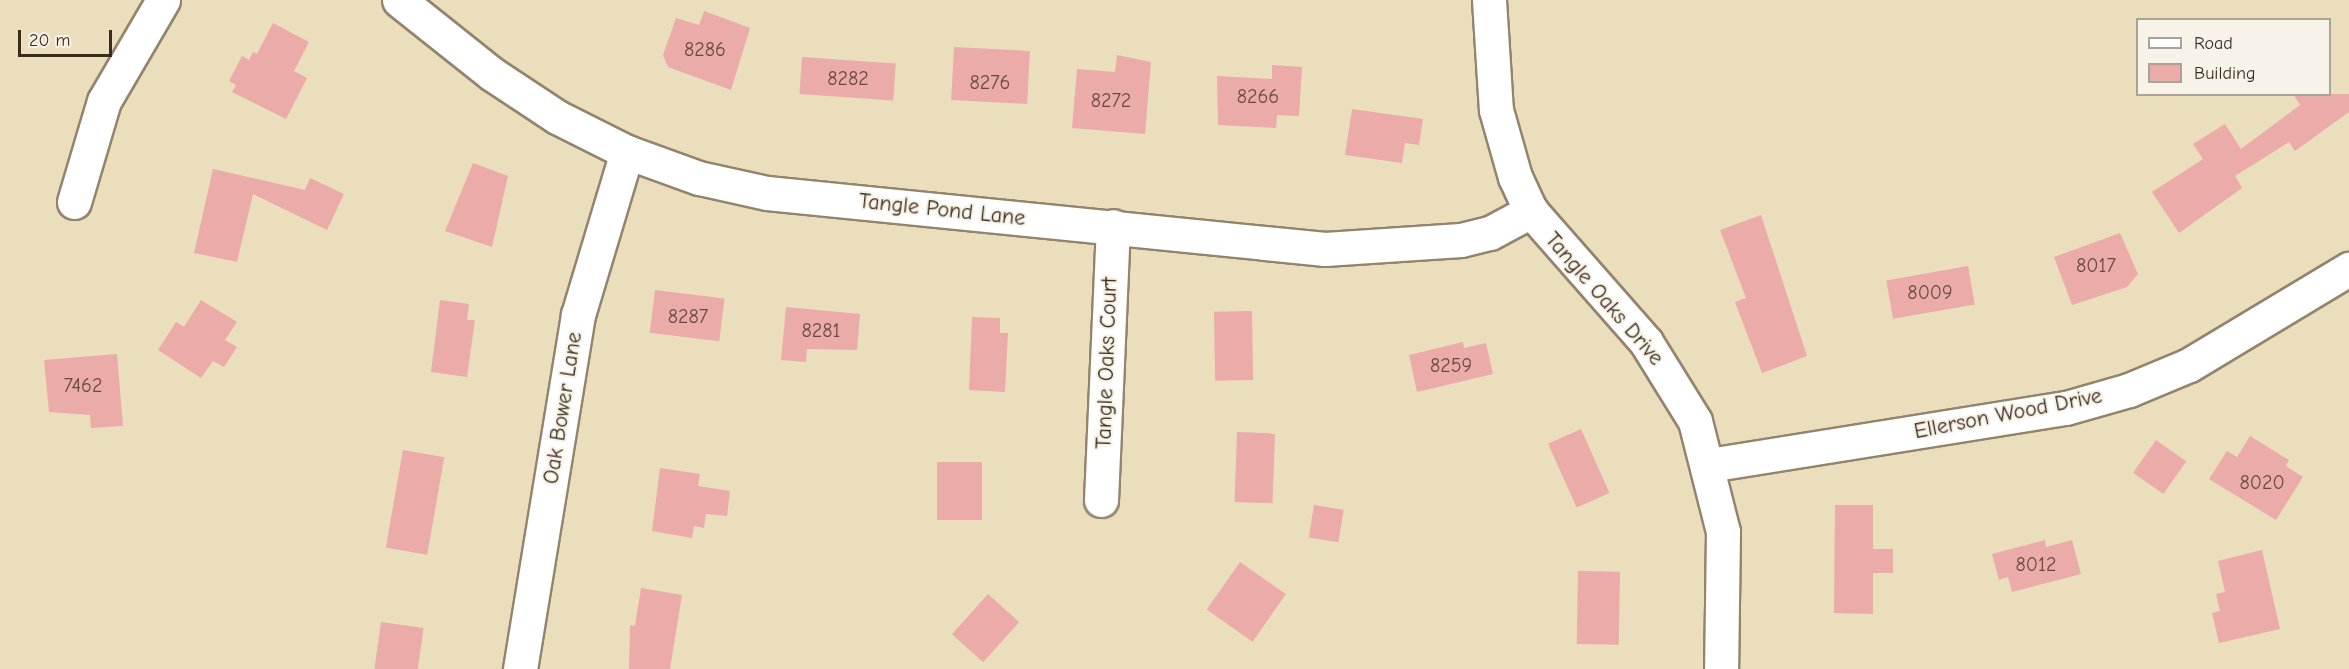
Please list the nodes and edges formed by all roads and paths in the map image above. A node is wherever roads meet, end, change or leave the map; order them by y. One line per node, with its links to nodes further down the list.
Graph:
1 (163, 0): 5 (street)
2 (399, 0): 4 (street, Tangle Pond Lane)
3 (1489, 0): 6 (street, Tangle Oaks Drive)
4 (627, 152): 7 (street, Tangle Pond Lane); 11 (street, Oak Bower Lane)
5 (74, 202)
6 (1530, 210): 7 (street, Tangle Pond Lane); 9 (street, Tangle Oaks Drive)
7 (1113, 226): 10 (street, Tangle Oaks Court)
8 (2349, 269): 9 (street, Ellerson Wood Drive)
9 (1709, 465): 12 (street, Tangle Oaks Drive)
10 (1101, 500)
11 (520, 669)
12 (1721, 669)

